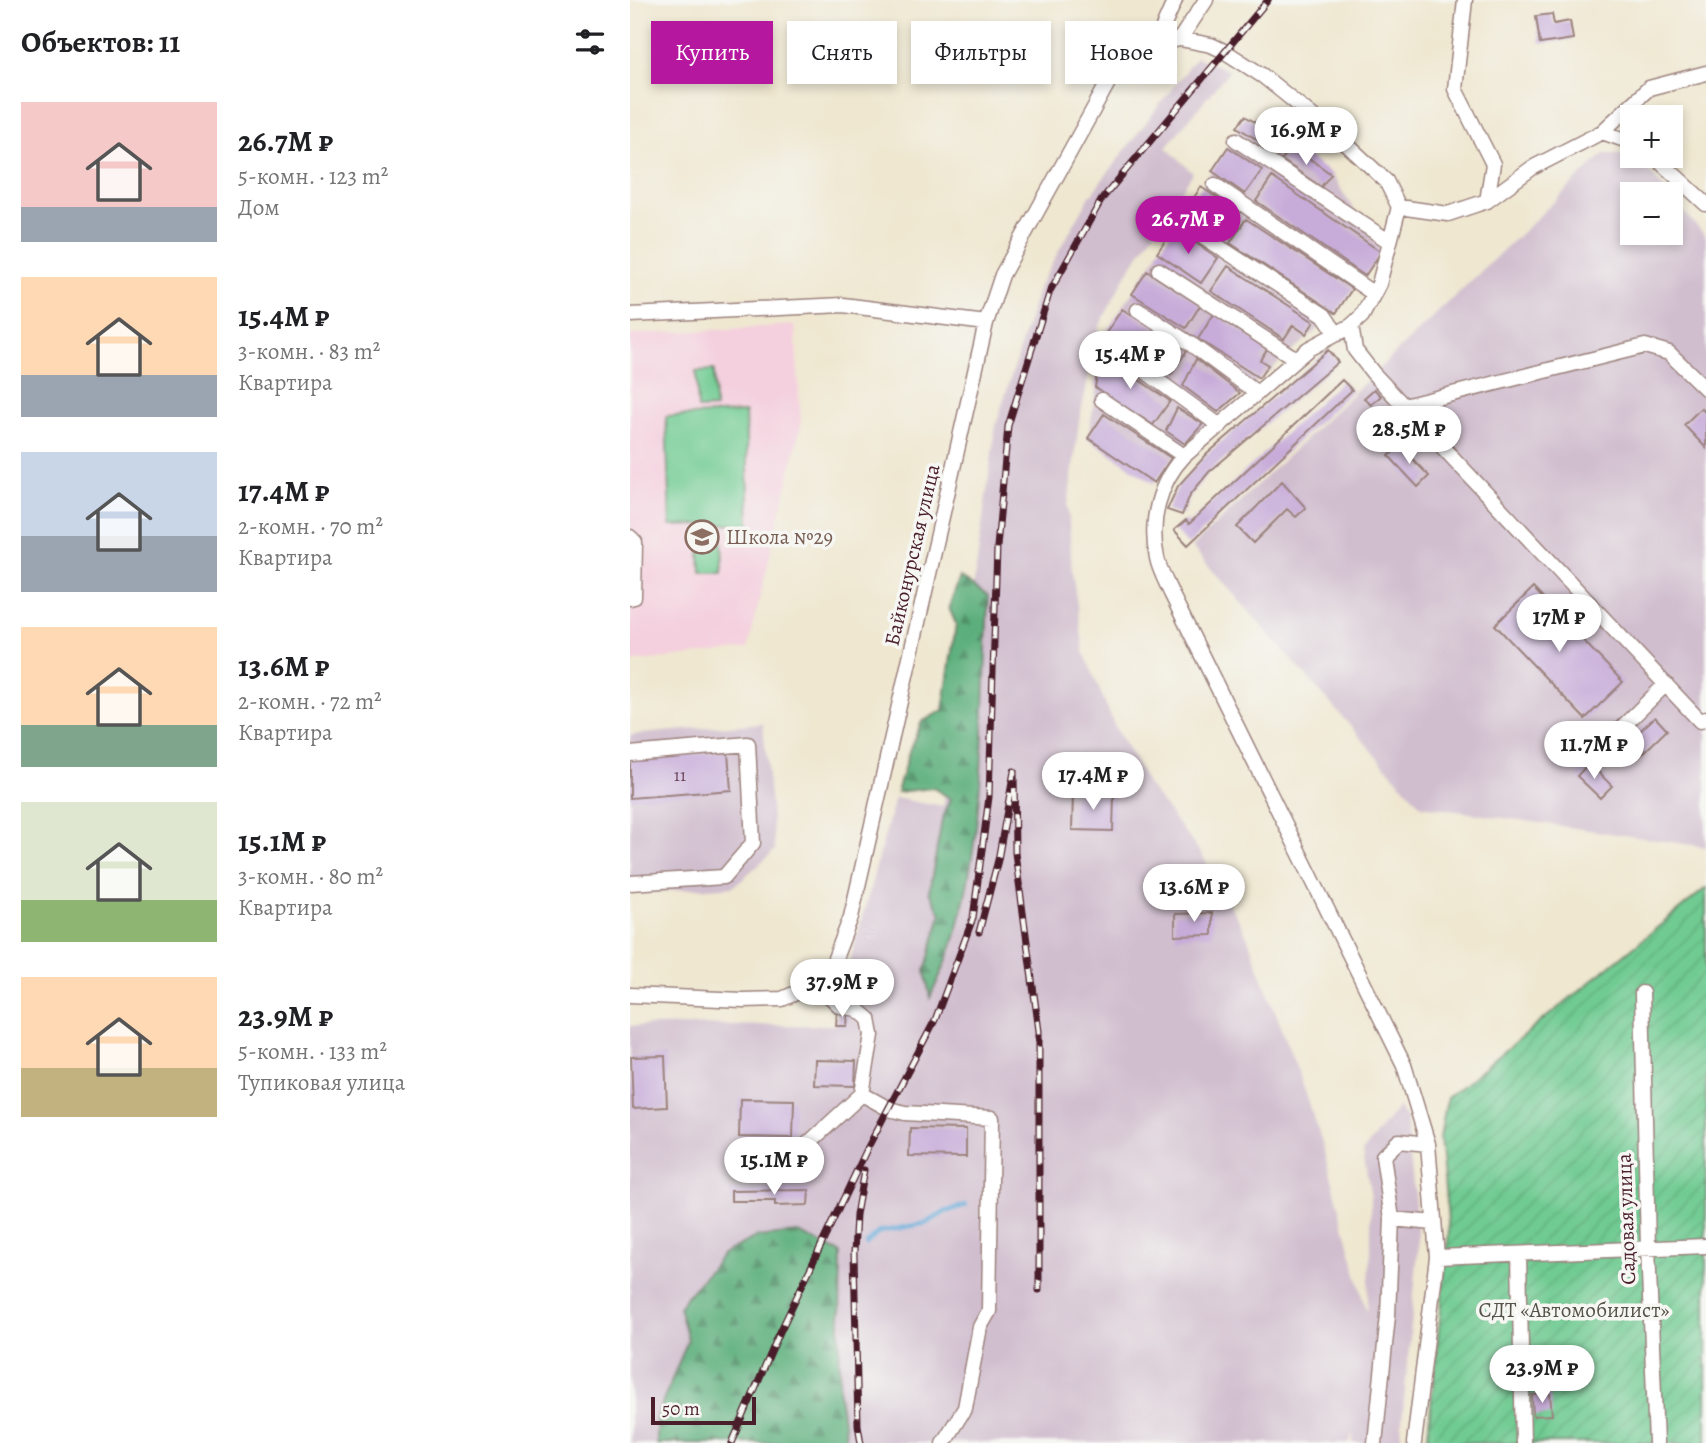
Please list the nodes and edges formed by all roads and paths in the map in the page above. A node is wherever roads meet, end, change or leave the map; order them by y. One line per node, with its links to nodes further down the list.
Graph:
1 (1175, 0): 4 (street)
2 (1206, 0): 5 (street)
3 (1465, 0): 14 (street)
4 (1166, 21)
5 (1180, 39): 6 (street, Байконурская улица); 16 (street, Байконурская улица)
6 (1177, 40)
7 (1706, 73): 9 (street)
8 (1107, 84): 23 (street, Байконурская улица)
9 (1602, 132): 10 (street); 14 (street)
10 (1620, 138)
11 (1236, 141): 18 (street)
12 (1667, 168): 15 (street)
13 (1215, 185): 20 (street)
14 (1488, 201): 16 (street)
15 (1706, 204)
16 (1399, 207): 18 (street)
17 (1187, 226): 25 (street)
18 (1390, 242): 20 (street)
19 (1159, 270): 27 (street)
20 (1374, 294): 24 (street)
21 (1139, 310): 29 (street)
22 (630, 315): 23 (street)
23 (986, 323): 41 (street, Байконурская улица)
24 (1351, 327): 25 (street); 31 (street)
25 (1337, 334): 27 (street)
26 (1112, 347): 32 (street)
27 (1296, 359): 29 (street)
28 (1706, 389): 31 (street)
29 (1257, 393): 32 (street)
30 (1102, 400): 33 (street)
31 (1404, 406): 36 (street)
32 (1220, 426): 33 (street)
33 (1184, 456): 45 (street)
34 (630, 537): 35 (street)
35 (630, 598)
36 (1666, 684): 37 (street); 38 (street)
37 (1706, 719)
38 (1598, 751)
39 (630, 754): 40 (street)
40 (630, 883)
41 (817, 984): 43 (street); 44 (street)
42 (1642, 993): 50 (street, Садовая улица)
43 (630, 995)
44 (862, 1094): 46 (street); 53 (street)
45 (1428, 1143): 47 (street); 48 (street)
46 (774, 1175)
47 (1392, 1219): 48 (street); 54 (street)
48 (1434, 1223): 52 (street)
49 (1706, 1246): 50 (street)
50 (1648, 1248): 51 (street); 57 (street, Садовая улица)
51 (1519, 1255): 52 (street); 56 (street)
52 (1437, 1257): 55 (street)
53 (943, 1443)
54 (1375, 1443)
55 (1414, 1443)
56 (1523, 1443)
57 (1656, 1443)

